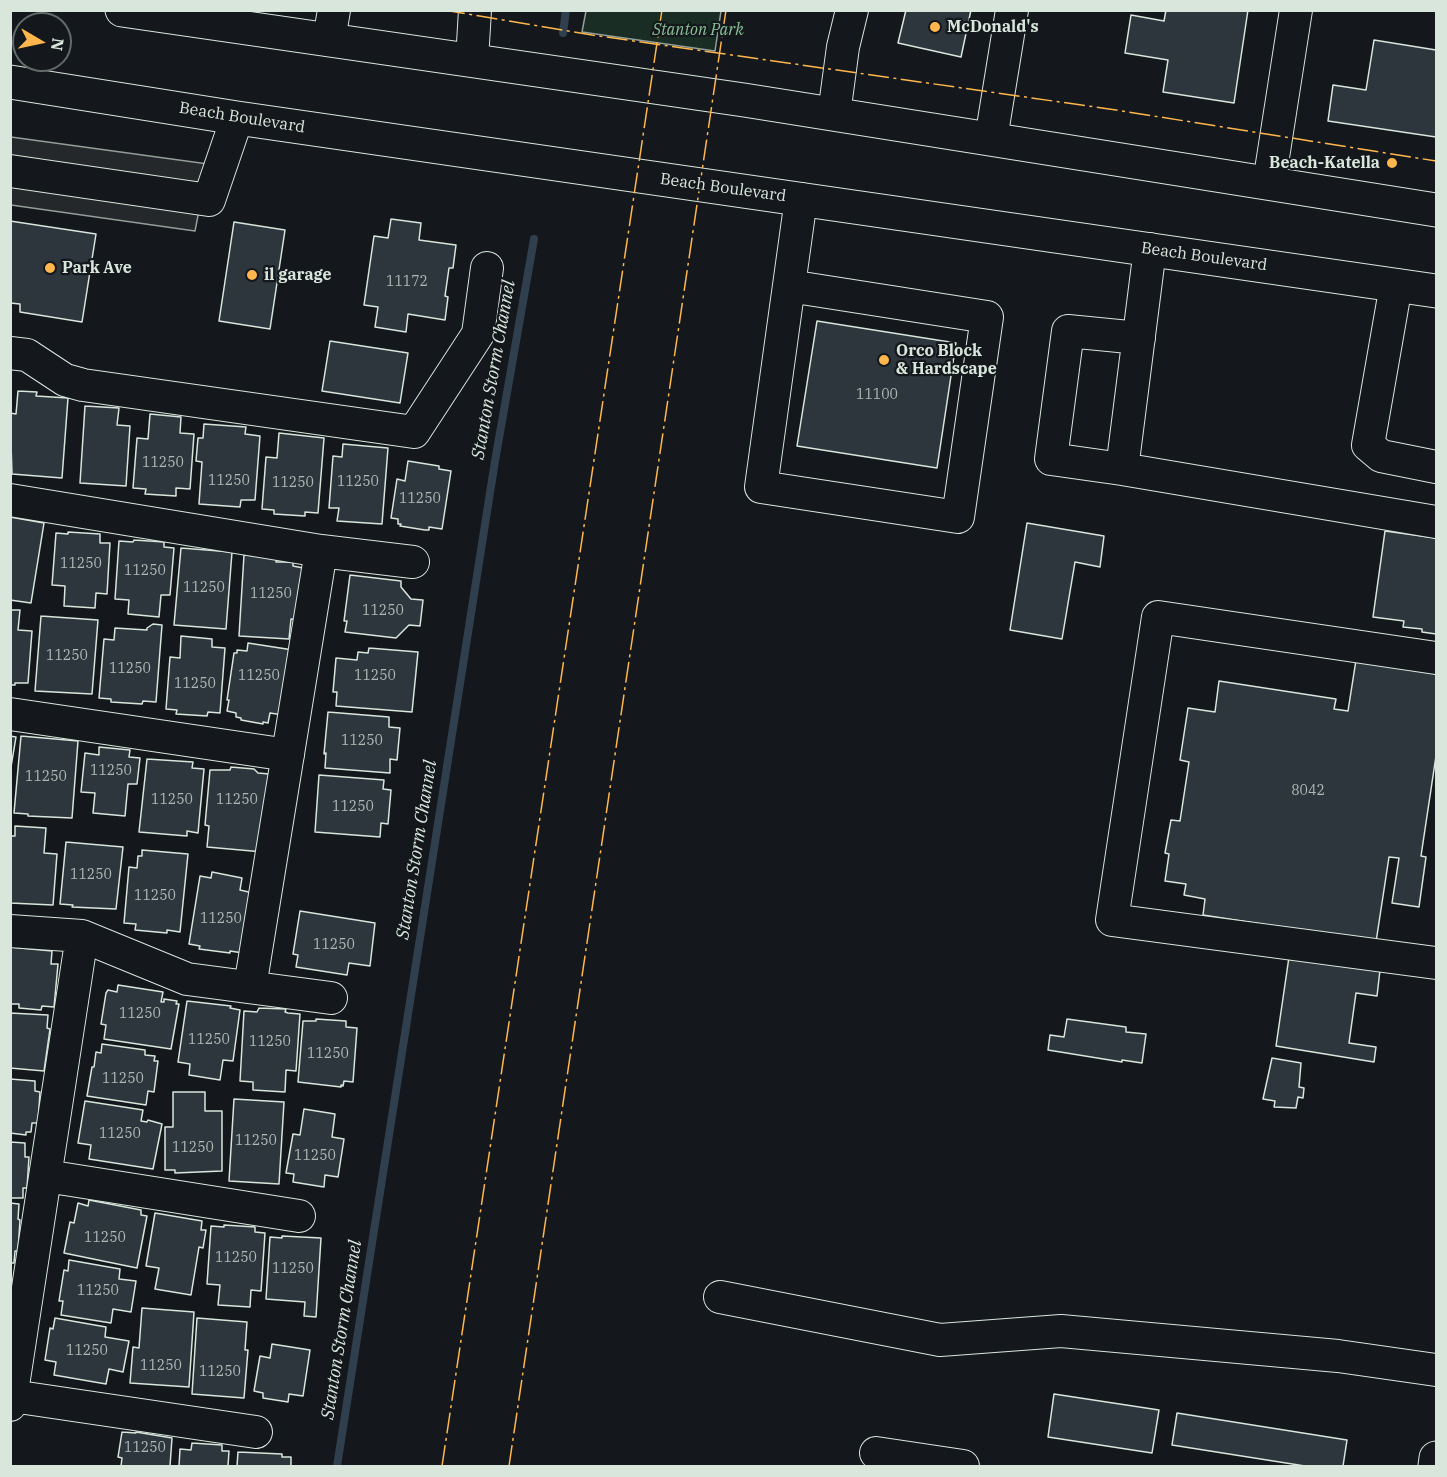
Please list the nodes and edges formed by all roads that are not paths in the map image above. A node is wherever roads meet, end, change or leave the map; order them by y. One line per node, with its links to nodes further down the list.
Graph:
1 (475, 10): 7 (lane)
2 (852, 10): 9 (lane)
3 (1012, 10): 11 (lane)
4 (1296, 10): 13 (lane)
5 (141, 12): 6 (main road)
6 (331, 25): 7 (main road)
7 (472, 60): 9 (main road)
8 (10, 82): 10 (main road, Beach Boulevard)
9 (834, 114): 11 (main road)
10 (237, 118): 12 (lane); 14 (main road, Beach Boulevard)
11 (991, 139): 13 (main road)
12 (10, 171)
13 (1269, 183): 15 (main road)
14 (801, 199): 16 (main road, Beach Boulevard); 19 (lane)
15 (1437, 210)
16 (1150, 249): 18 (main road, Beach Boulevard); 21 (lane)
17 (487, 267): 22 (lane)
18 (1396, 285): 20 (main road, Beach Boulevard); 23 (lane)
19 (789, 286): 19 (lane)
20 (1437, 291)
21 (1138, 338): 24 (lane); 24 (lane)
22 (10, 353)
23 (1437, 467)
24 (1122, 469): 26 (lane)
25 (10, 500): 27 (lane)
26 (1437, 522)
27 (321, 551): 28 (lane); 31 (lane)
28 (413, 562)
29 (1437, 658): 34 (lane)
30 (10, 714): 31 (lane)
31 (288, 755): 35 (lane)
32 (10, 931): 33 (lane)
33 (82, 936): 35 (lane); 37 (lane)
34 (1437, 963)
35 (250, 987): 36 (lane)
36 (331, 998)
37 (46, 1176): 38 (lane); 41 (lane)
38 (299, 1216)
39 (720, 1297): 40 (lane)
40 (1437, 1370)
41 (11, 1400): 42 (lane)
42 (256, 1432)
43 (876, 1453): 45 (lane)
44 (1437, 1458): 46 (main road)
45 (963, 1467)
46 (1435, 1467)

